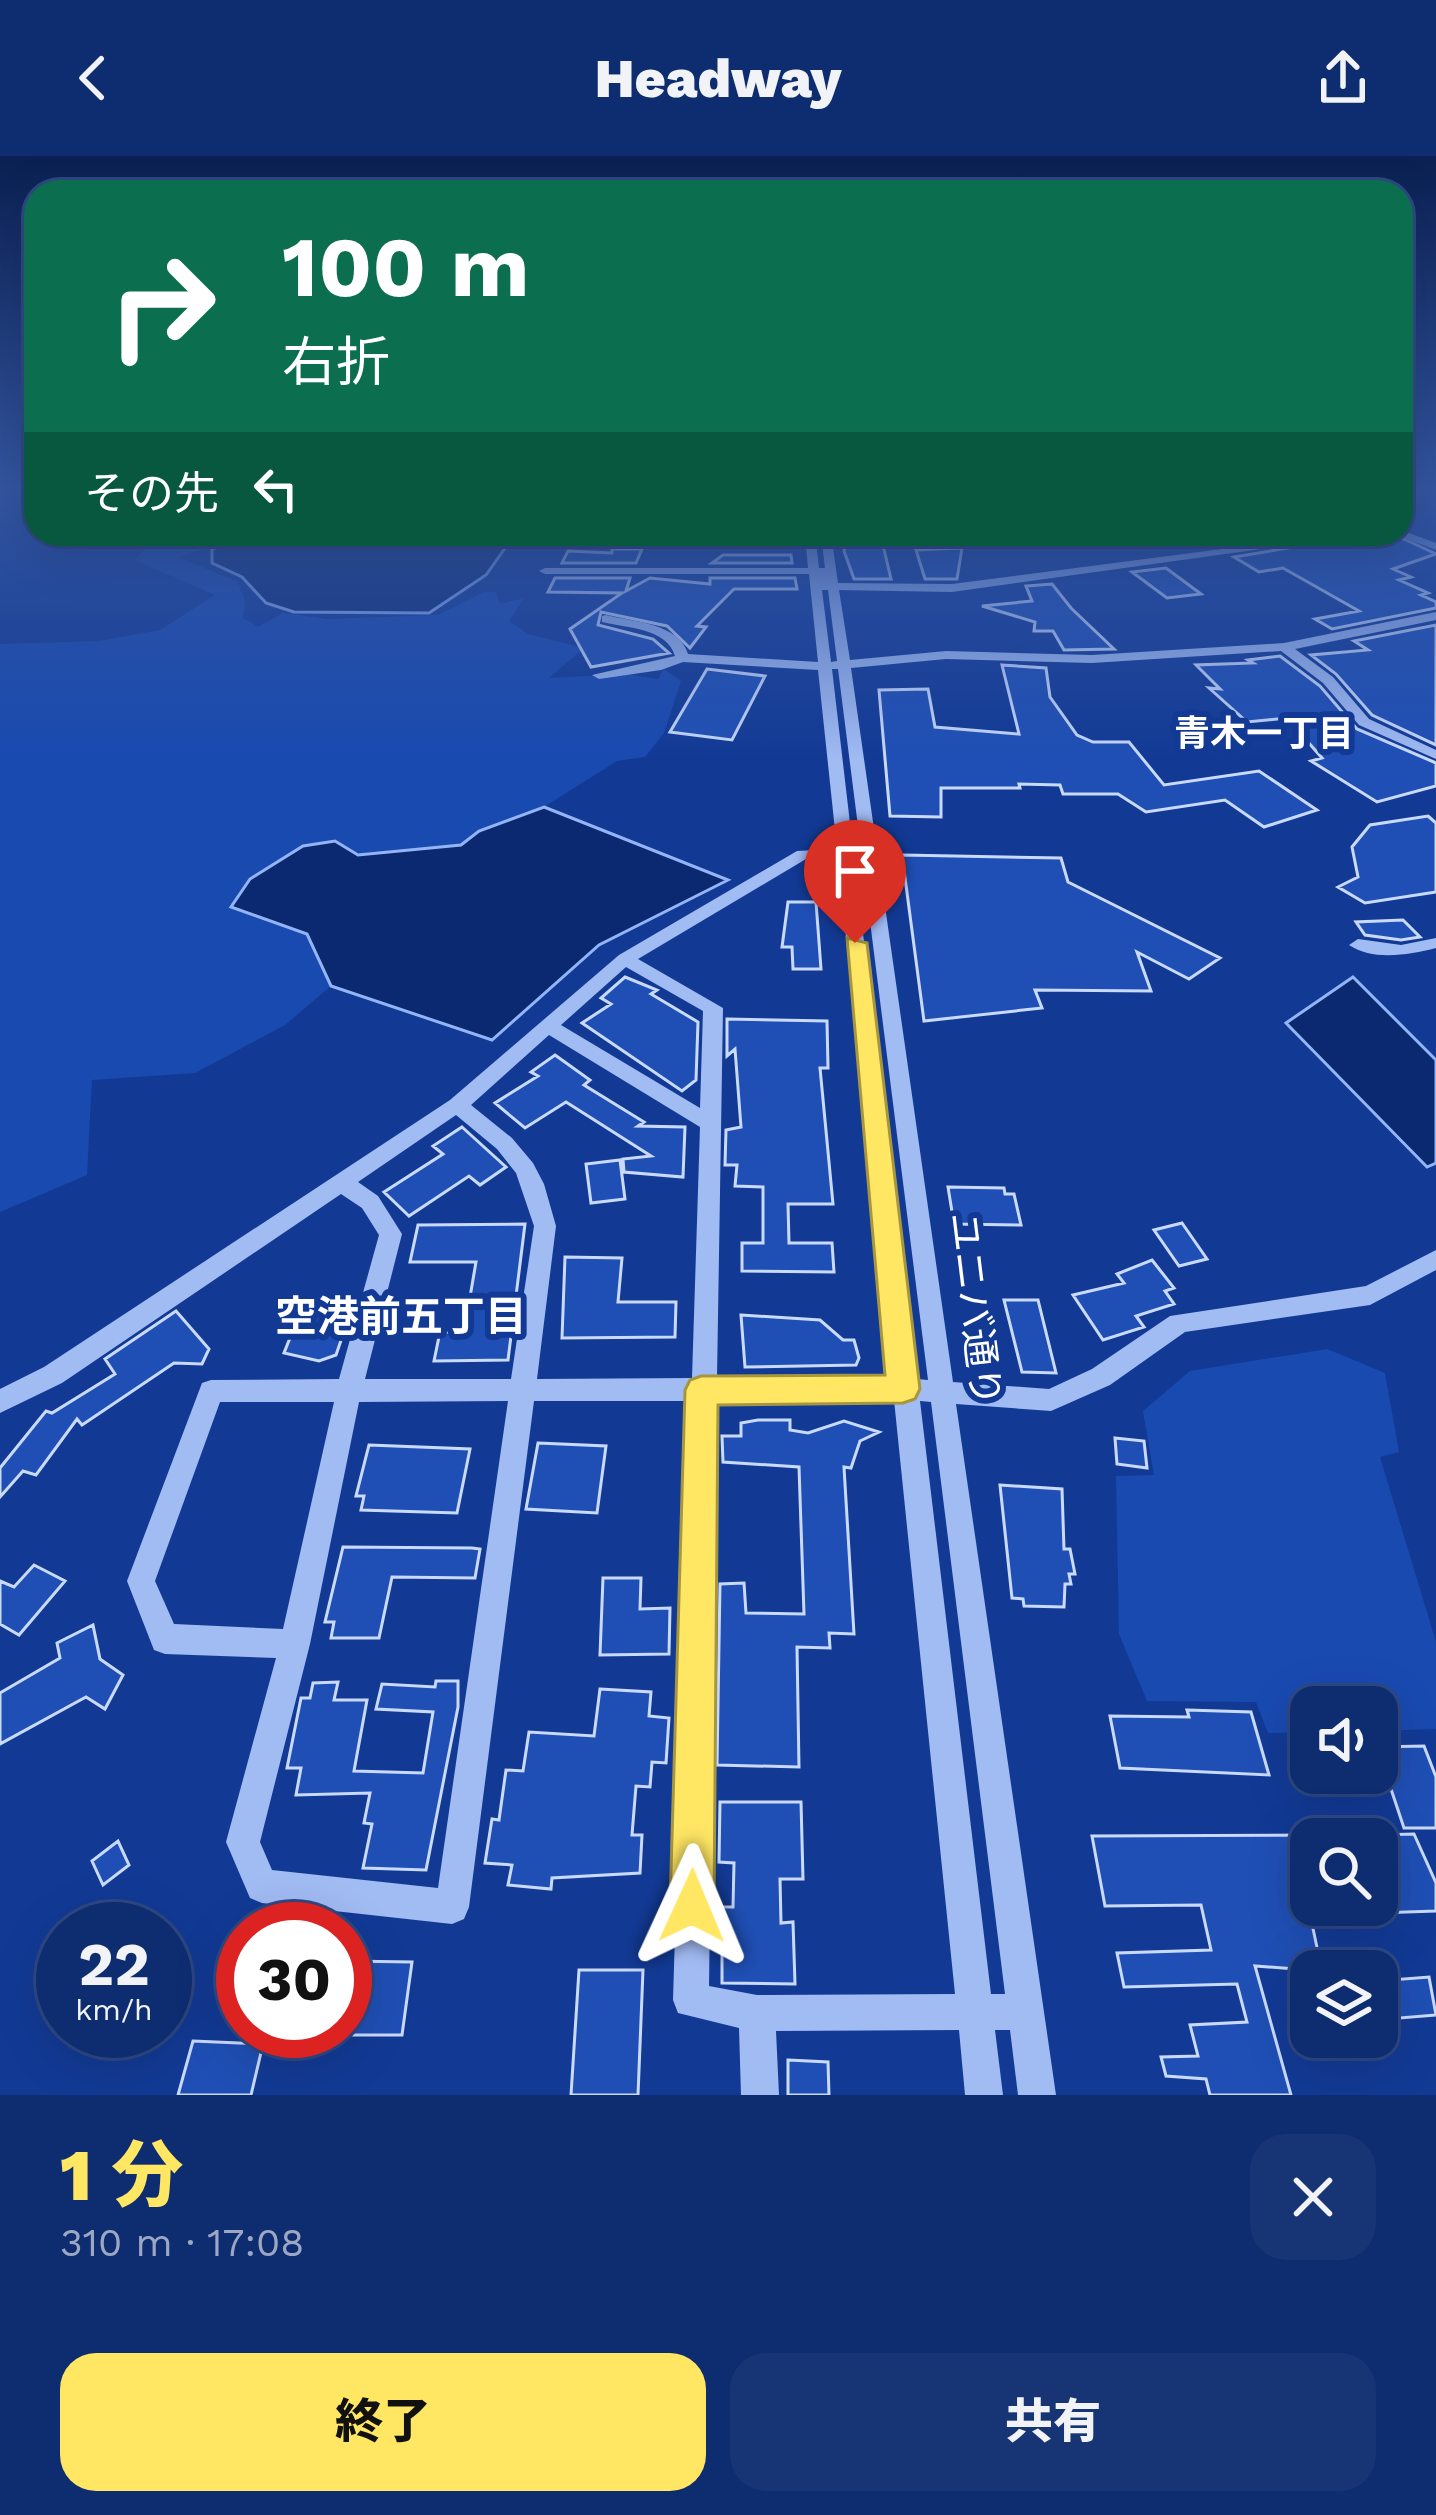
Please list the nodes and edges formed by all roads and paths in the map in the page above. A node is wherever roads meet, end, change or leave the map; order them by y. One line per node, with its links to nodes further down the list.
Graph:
1 (823, 580): 8 (street, ユニバ通り)
2 (844, 580): 3 (street)
3 (1009, 580)
4 (1436, 616): 6 (street)
5 (606, 619): 7 (street)
6 (1284, 646): 8 (street); 10 (street)
7 (682, 658): 8 (street); 9 (street)
8 (835, 665): 11 (street, ユニバ通り)
9 (599, 675)
10 (1436, 755)
11 (857, 854): 14 (street); 20 (street, ユニバ通り); 24 (street, ユニバ通り)
12 (1436, 943): 13 (street)
13 (1358, 945)
14 (625, 959): 15 (street); 17 (street)
15 (548, 1026): 16 (street); 17 (street)
16 (457, 1105): 18 (street); 22 (street)
17 (709, 1123): 23 (street)
18 (339, 1181): 21 (street); 25 (street)
19 (1436, 1259): 24 (street)
20 (903, 1389): 23 (street); 24 (street); 27 (street, ユニバ通り)
21 (349, 1390): 22 (street); 26 (street); 26 (street)
22 (523, 1390): 23 (street); 26 (street)
23 (701, 1390): 29 (street)
24 (940, 1391): 28 (street, ユニバ通り)
25 (0, 1402)
26 (295, 1644)
27 (975, 2012): 28 (street); 29 (street); 31 (street, ユニバ通り)
28 (1025, 2012): 32 (street, ユニバ通り)
29 (757, 2013): 30 (street)
30 (760, 2095)
31 (984, 2095)
32 (1037, 2095)

